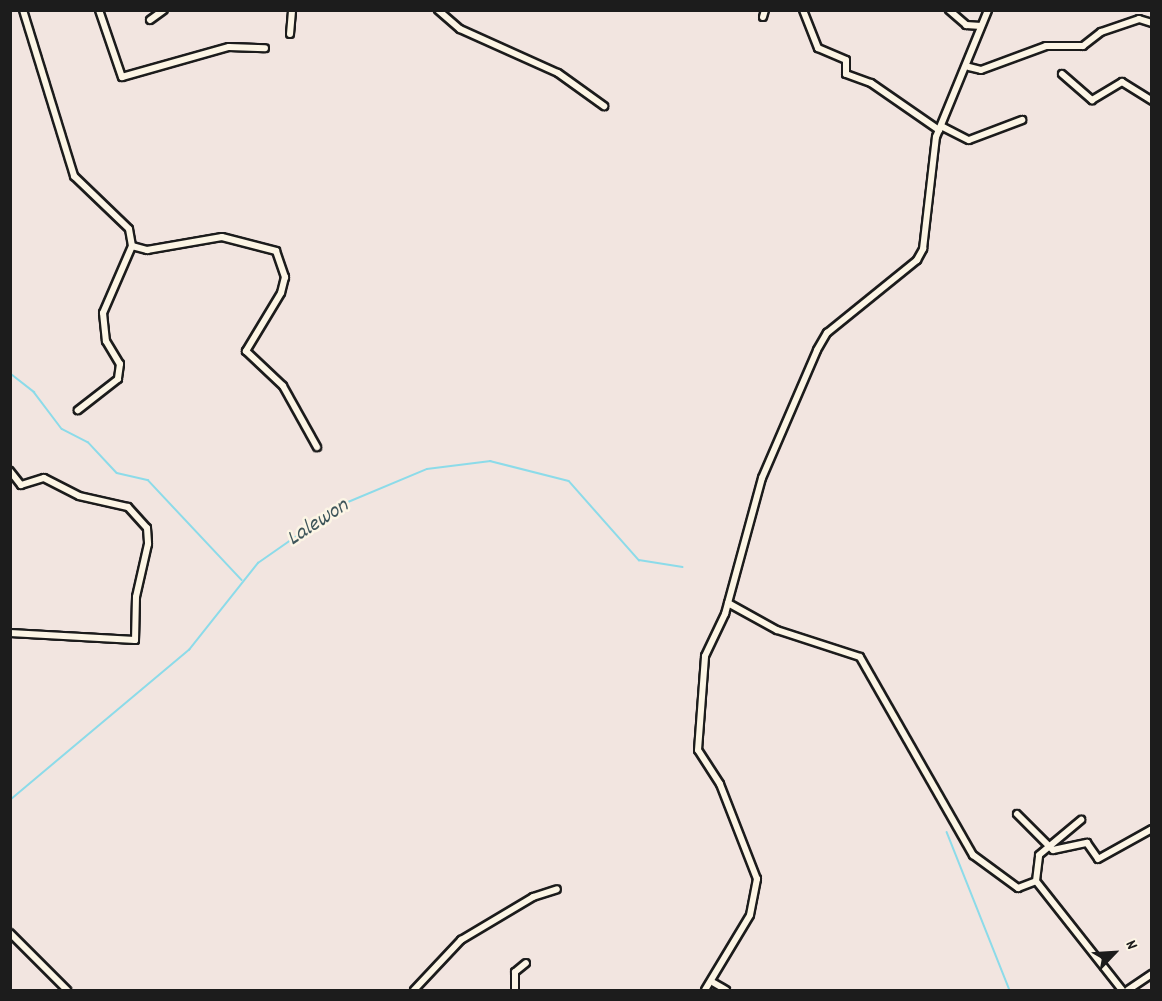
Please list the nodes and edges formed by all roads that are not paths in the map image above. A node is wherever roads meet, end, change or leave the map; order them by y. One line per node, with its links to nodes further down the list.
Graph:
1 (22, 10): 22 (street)
2 (99, 10): 15 (street)
3 (164, 10): 11 (street)
4 (292, 10): 14 (street)
5 (438, 10): 19 (street)
6 (803, 10): 21 (street)
7 (949, 10): 13 (street)
8 (988, 10): 13 (street)
9 (1141, 10): 10 (street)
10 (1139, 19): 12 (street); 16 (street)
11 (150, 20)
12 (1152, 23)
13 (981, 26): 16 (street)
14 (290, 34)
15 (265, 48)
16 (969, 67): 21 (street)
17 (1062, 74): 18 (street)
18 (1152, 100)
19 (604, 106)
20 (1022, 120): 21 (street)
21 (940, 128): 26 (street)
22 (132, 246): 23 (street); 24 (street)
23 (78, 410)
24 (317, 447)
25 (10, 471): 27 (street)
26 (728, 603): 32 (street); 37 (street)
27 (10, 633)
28 (1017, 814): 31 (street)
29 (1081, 820): 31 (street)
30 (1152, 829): 31 (street)
31 (1048, 846): 32 (street)
32 (1036, 881): 43 (street)
33 (557, 889): 39 (street)
34 (10, 933): 38 (street)
35 (526, 963): 40 (street)
36 (1152, 974): 44 (street)
37 (714, 983): 41 (street); 42 (street)
38 (67, 990)
39 (414, 990)
40 (515, 990)
41 (705, 990)
42 (726, 990)
43 (1122, 990)
44 (1128, 990)

